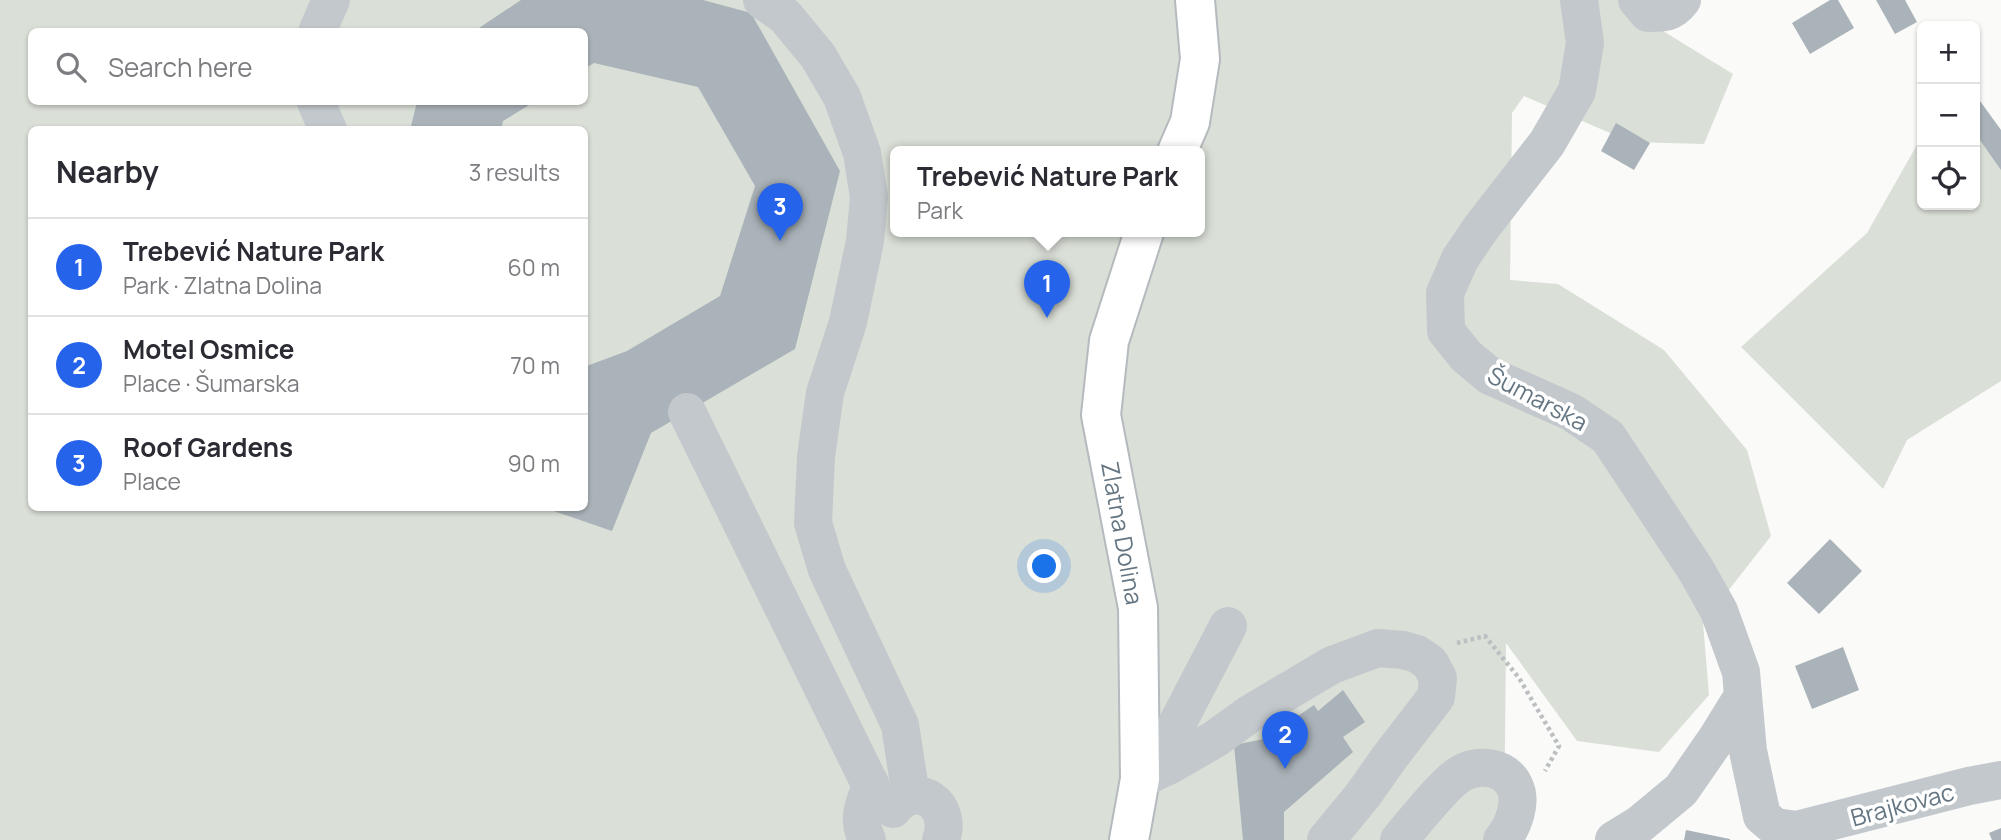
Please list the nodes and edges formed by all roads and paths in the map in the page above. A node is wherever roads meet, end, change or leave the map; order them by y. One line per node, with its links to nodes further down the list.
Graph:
1 (331, 0): 7 (street)
2 (762, 0): 18 (street)
3 (1195, 0): 10 (main road)
4 (1579, 0): 14 (street, Šumarska)
5 (1637, 0): 6 (street)
6 (1682, 0)
7 (319, 28)
8 (317, 105): 9 (street)
9 (326, 126)
10 (1180, 146)
11 (1142, 237): 15 (main road, Zlatna Dolina)
12 (1228, 626): 15 (street)
13 (1417, 654): 15 (street); 17 (path); 23 (street)
14 (1743, 696): 16 (street, Brajkovac); 26 (street)
15 (1145, 777): 22 (main road, Zlatna Dolina)
16 (2001, 780)
17 (1515, 786): 24 (street); 25 (street)
18 (907, 798): 19 (street); 20 (street); 21 (street)
19 (867, 840)
20 (892, 840)
21 (941, 840)
22 (1129, 840)
23 (1326, 840)
24 (1399, 840)
25 (1502, 840)
26 (1614, 840)

